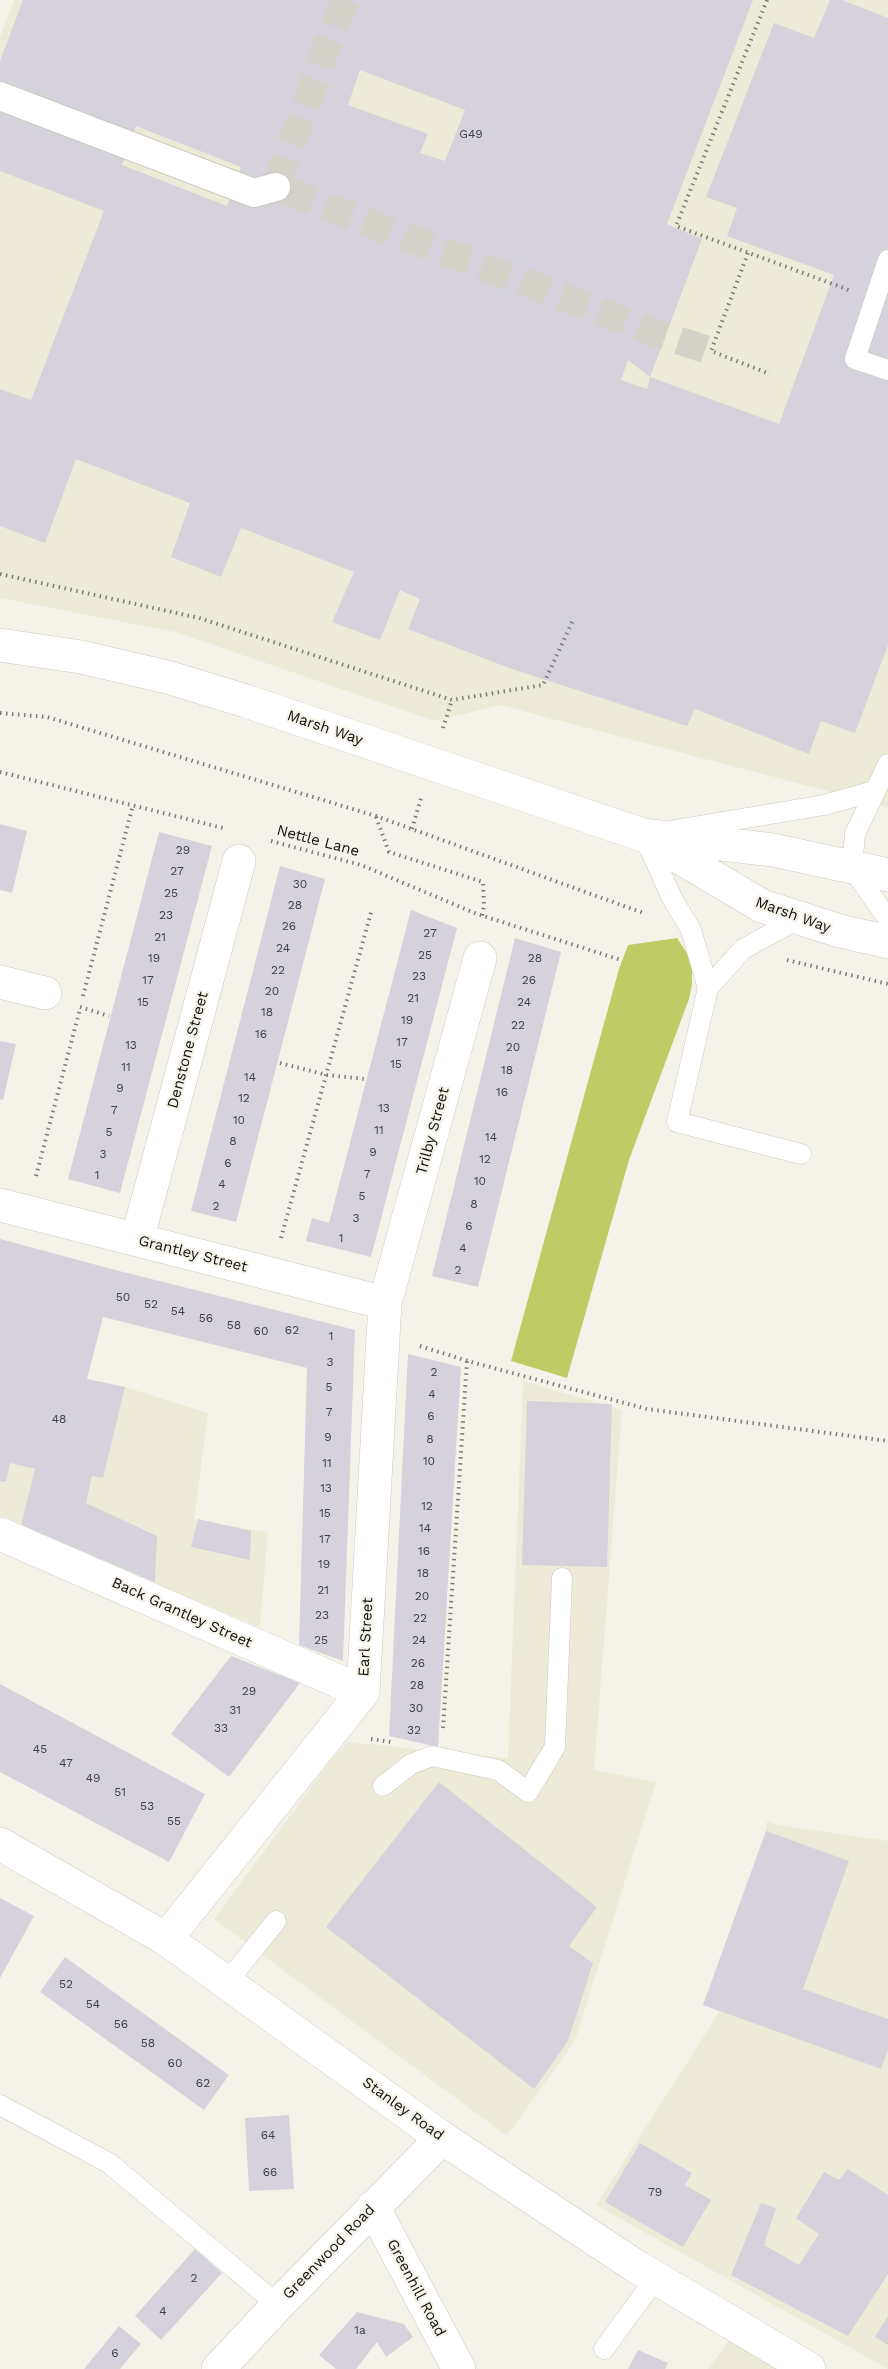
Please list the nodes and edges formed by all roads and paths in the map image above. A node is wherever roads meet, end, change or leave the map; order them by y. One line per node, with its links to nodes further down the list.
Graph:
1 (767, 0): 4 (path)
2 (0, 96): 3 (street)
3 (276, 187)
4 (748, 253): 6 (path); 8 (path)
5 (888, 260): 6 (lane)
6 (875, 299): 7 (lane)
7 (888, 370)
8 (770, 374)
9 (0, 574): 10 (path)
10 (574, 618)
11 (0, 645): 18 (main road, Marsh Way)
12 (0, 713): 16 (path)
13 (888, 764): 15 (lane)
14 (0, 772): 17 (path)
15 (875, 791): 18 (lane); 20 (lane)
16 (376, 816): 23 (path); 26 (path)
17 (226, 829)
18 (643, 835): 20 (main road, Marsh Way); 24 (main road, Marsh Way); 26 (lane)
19 (250, 849): 23 (path, Nettle Lane); 41 (main road, Denstone Street)
20 (852, 868): 21 (main road, Marsh Way); 25 (lane)
21 (888, 875)
22 (372, 909): 37 (path)
23 (482, 916): 29 (path, Nettle Lane)
24 (798, 919): 25 (main road, Marsh Way); 27 (lane)
25 (886, 919)
26 (691, 930): 32 (lane)
27 (743, 949): 31 (path); 32 (lane)
28 (480, 958): 43 (main road, Trilby Street)
29 (621, 960)
30 (0, 982): 33 (main road)
31 (888, 984)
32 (708, 988): 39 (lane)
33 (45, 993)
34 (80, 1007): 35 (path)
35 (110, 1016)
36 (280, 1063): 37 (path)
37 (327, 1075): 38 (path); 42 (path)
38 (365, 1079)
39 (801, 1154)
40 (0, 1205): 41 (main road, Grantley Street)
41 (137, 1240): 42 (main road, Grantley Street)
42 (273, 1275): 43 (main road, Grantley Street)
43 (384, 1318): 44 (path); 48 (main road, Earl Street)
44 (466, 1361): 45 (path); 50 (path)
45 (888, 1442)
46 (0, 1534): 48 (main road, Back Grantley Street)
47 (562, 1578): 52 (lane)
48 (363, 1692): 49 (main road, Earl Street)
49 (330, 1733): 51 (path); 55 (main road, Earl Street)
50 (443, 1738)
51 (397, 1743)
52 (383, 1786)
53 (0, 1844): 55 (main road, Stanley Road)
54 (276, 1922): 56 (lane)
55 (166, 1939): 56 (main road, Stanley Road)
56 (227, 1983): 58 (main road, Stanley Road)
57 (0, 2105): 61 (lane)
58 (442, 2138): 59 (main road, Greenwood Road); 60 (main road, Stanley Road)
59 (373, 2207): 61 (main road, Greenwood Road); 65 (main road, Greenhill Road)
60 (656, 2278): 62 (lane); 63 (main road, Stanley Road)
61 (278, 2305): 64 (main road, Greenwood Road)
62 (604, 2349)
63 (794, 2365)
64 (218, 2369)
65 (459, 2369)

